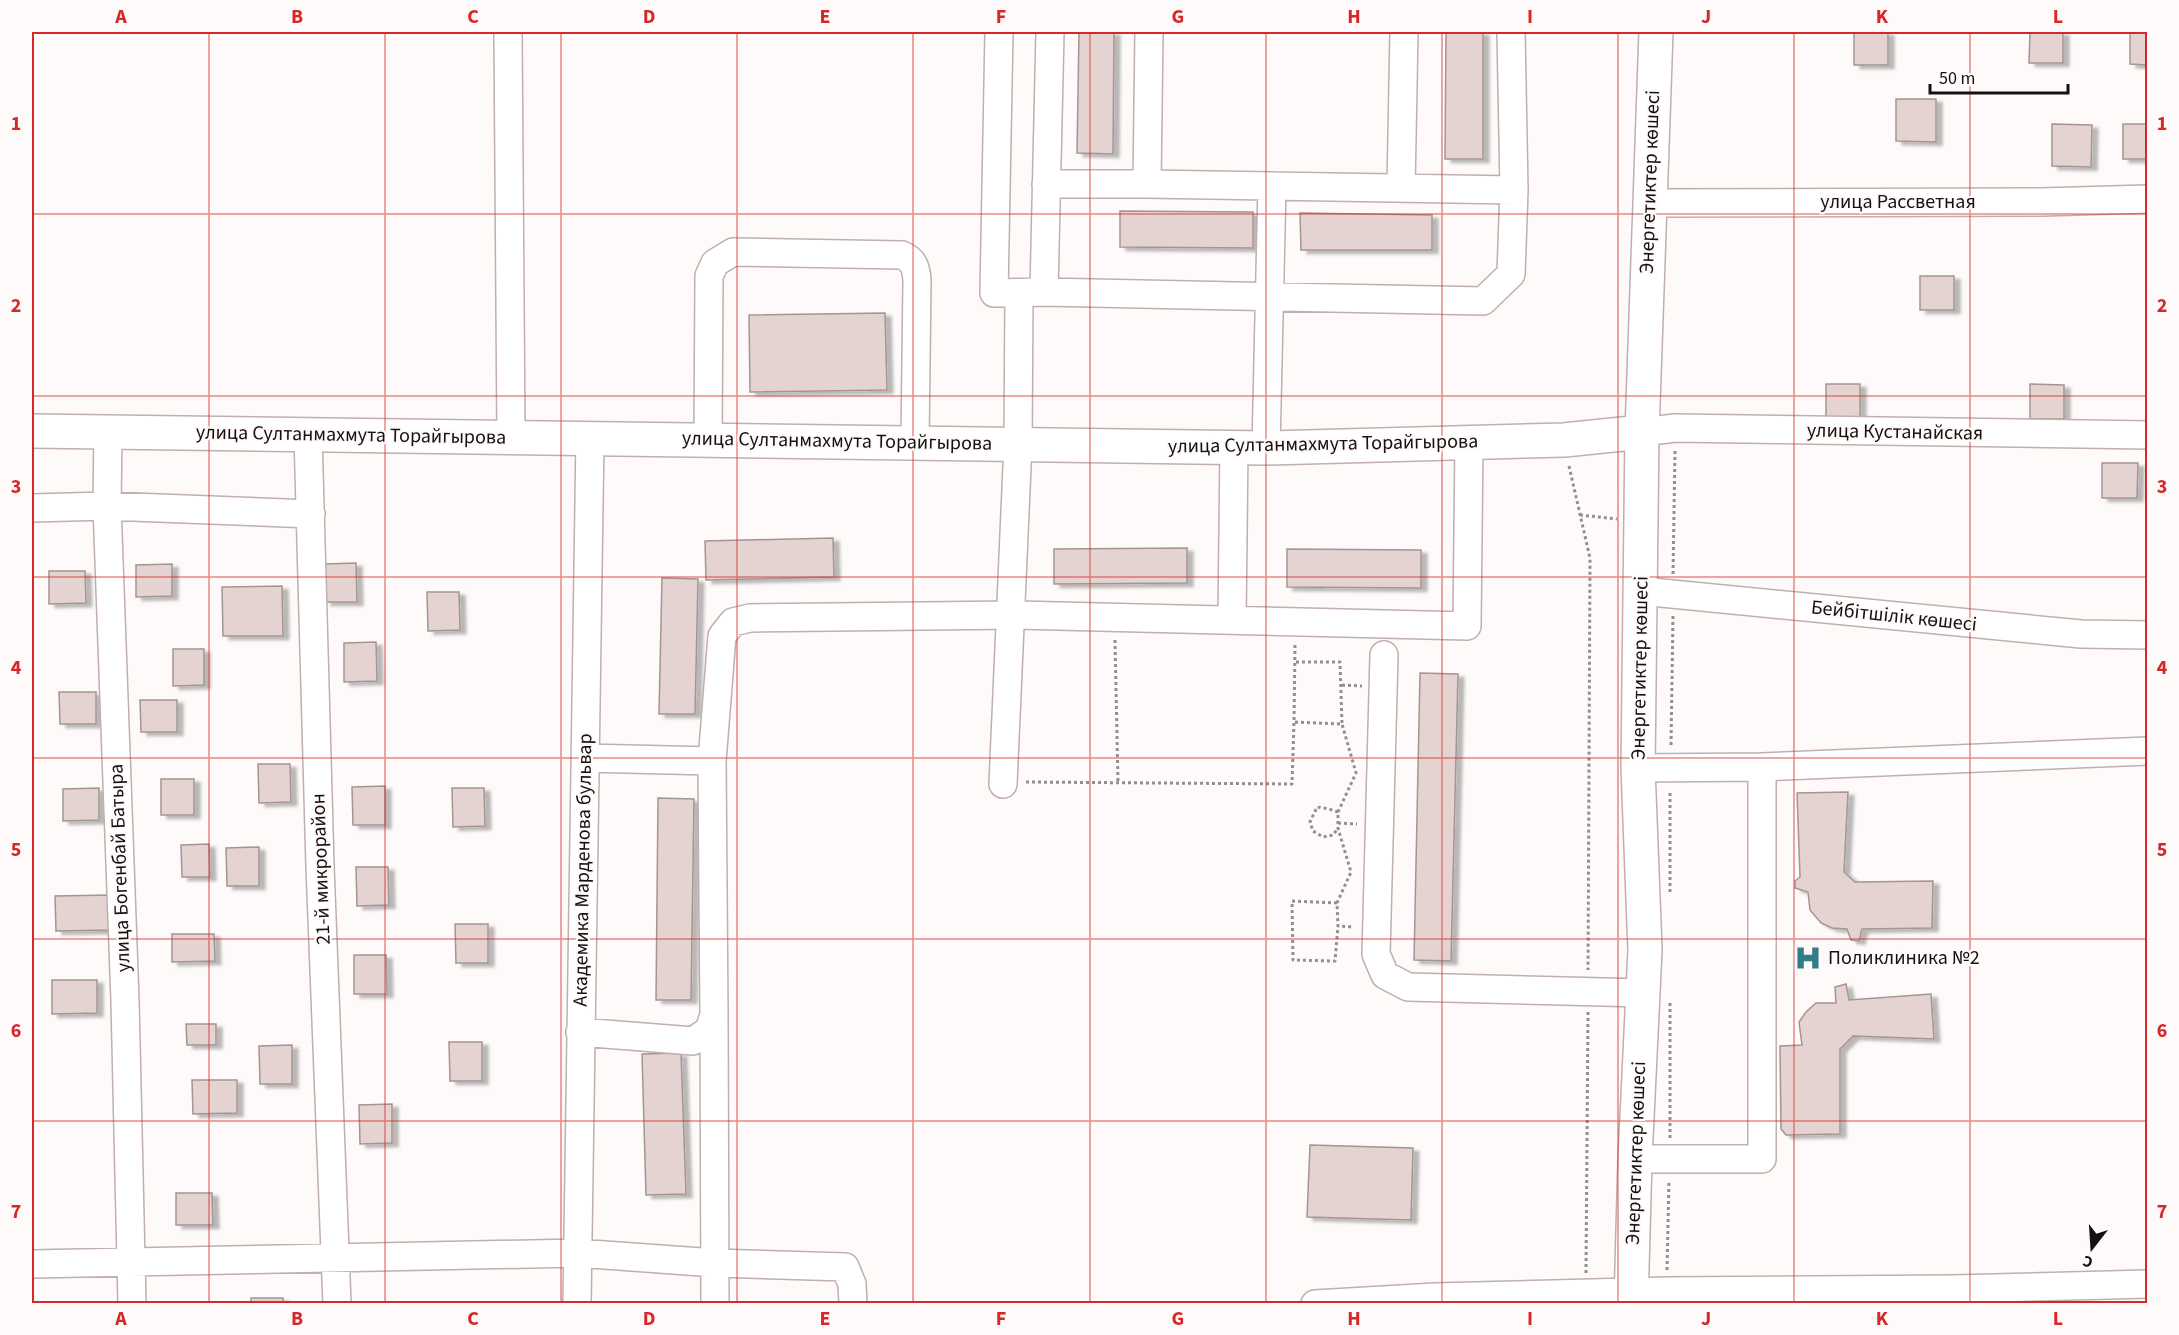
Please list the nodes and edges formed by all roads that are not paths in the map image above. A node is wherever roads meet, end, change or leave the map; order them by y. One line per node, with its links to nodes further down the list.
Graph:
1 (508, 32): 22 (street)
2 (999, 32): 15 (street)
3 (1050, 32): 8 (street)
4 (1149, 32): 9 (street)
5 (1404, 32): 11 (street)
6 (1511, 32): 12 (street)
7 (1656, 32): 14 (main road, Энергетиктер көшесі)
8 (1046, 184): 9 (street); 15 (street)
9 (1147, 184): 10 (street)
10 (1272, 186): 11 (street); 16 (street)
11 (1401, 188): 12 (street)
12 (1514, 190): 16 (street)
13 (2148, 199): 14 (street, улица Рассветная)
14 (1649, 203): 19 (main road, Энергетиктер көшесі)
15 (1031, 292): 16 (street); 27 (street)
16 (1269, 297): 29 (street)
17 (32, 431): 18 (main road, улица Султанмахмута Торайгырова)
18 (108, 432): 20 (main road, улица Султанмахмута Торайгырова); 30 (street, улица Богенбай Батыра)
19 (1642, 432): 21 (street, улица Кустанайская); 25 (main road, улица Султанмахмута Торайгырова); 33 (main road, Энергетиктер көшесі)
20 (308, 435): 22 (main road, улица Султанмахмута Торайгырова); 32 (street, 21-й микрорайон)
21 (2148, 435)
22 (511, 437): 23 (main road, улица Султанмахмута Торайгырова)
23 (590, 437): 24 (main road, улица Султанмахмута Торайгырова); 39 (street, Академика Марденова бульвар)
24 (708, 439): 26 (main road, улица Султанмахмута Торайгырова); 26 (street)
25 (1469, 441): 29 (main road, улица Султанмахмута Торайгырова); 35 (street)
26 (915, 442): 27 (main road, улица Султанмахмута Торайгырова)
27 (1018, 444): 28 (main road, улица Султанмахмута Торайгырова); 34 (street)
28 (1234, 447): 29 (main road, улица Султанмахмута Торайгырова); 35 (street)
29 (1266, 448)
30 (106, 506): 31 (street); 32 (street); 50 (street, улица Богенбай Батыра)
31 (32, 508)
32 (311, 514): 49 (street, 21-й микрорайон)
33 (1641, 591): 36 (street, Бейбітшілік көшесі); 42 (main road, Энергетиктер көшесі)
34 (1010, 615): 35 (street); 40 (street); 43 (street)
35 (1232, 620)
36 (2148, 635)
37 (1384, 655): 44 (street)
38 (2148, 752): 41 (street)
39 (585, 758): 40 (street); 46 (street, Академика Марденова бульвар)
40 (712, 761): 45 (street)
41 (1762, 767): 42 (street); 47 (street)
42 (1638, 768): 44 (main road, Энергетиктер көшесі)
43 (1009, 783)
44 (1656, 994): 47 (main road, Энергетиктер көшесі)
45 (714, 1015): 46 (street); 51 (street)
46 (580, 1032): 48 (street, Академика Марденова бульвар)
47 (1635, 1159): 55 (main road, Энергетиктер көшесі)
48 (577, 1253): 49 (street); 51 (street); 59 (street, Академика Марденова бульвар)
49 (335, 1258): 50 (street); 58 (street, 21-й микрорайон)
50 (132, 1262): 52 (street); 57 (street, улица Богенбай Батыра)
51 (715, 1263): 60 (street); 61 (street)
52 (32, 1264)
53 (2148, 1284): 54 (street)
54 (1954, 1296): 55 (street)
55 (1631, 1298): 56 (street)
56 (1435, 1300): 62 (street)
57 (132, 1304)
58 (337, 1304)
59 (577, 1304)
60 (715, 1304)
61 (853, 1304)
62 (1315, 1304)

